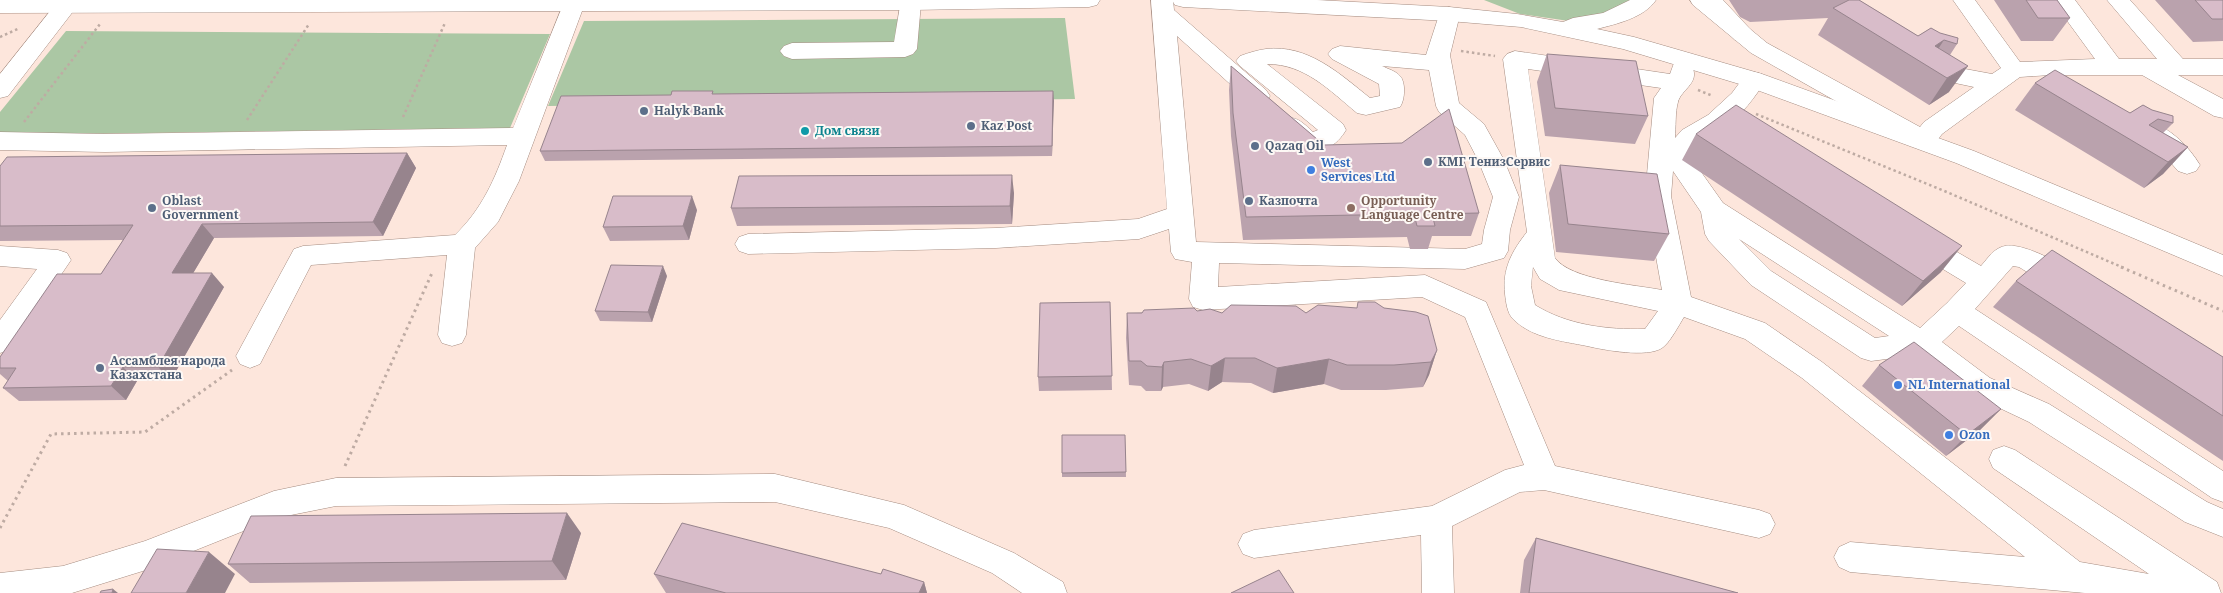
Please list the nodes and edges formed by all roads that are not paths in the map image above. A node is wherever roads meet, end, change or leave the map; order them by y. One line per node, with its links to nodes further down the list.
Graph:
1 (1089, 0): 11 (main road)
2 (1645, 0): 16 (main road)
3 (1701, 0): 17 (main road)
4 (1711, 0): 17 (main road)
5 (1964, 0): 27 (main road)
6 (2063, 0): 20 (main road)
7 (2118, 0): 23 (main road)
8 (380, 2): 9 (main road); 15 (main road)
9 (407, 2): 10 (main road)
10 (575, 2): 11 (main road); 34 (main road)
11 (910, 3): 18 (main road)
12 (1169, 4): 14 (main road); 19 (main road); 39 (main road)
13 (0, 6): 15 (main road)
14 (1455, 7): 16 (main road); 19 (main road)
15 (61, 13): 29 (main road)
16 (1523, 22): 25 (main road)
17 (1743, 35): 36 (main road)
18 (792, 51)
19 (1439, 51): 44 (main road)
20 (2112, 66): 21 (main road); 22 (main road)
21 (2144, 66): 23 (main road); 31 (main road)
22 (2050, 67): 27 (main road); 30 (main road)
23 (2177, 67): 24 (main road)
24 (2223, 67)
25 (1681, 71): 28 (main road); 41 (main road); 49 (main road)
26 (1949, 74): 27 (main road)
27 (2004, 76): 36 (main road)
28 (1754, 80): 32 (main road); 36 (main road)
29 (0, 90)
30 (2089, 91)
31 (2223, 110)
32 (1725, 113): 35 (main road); 53 (main road)
33 (2135, 120): 38 (main road)
34 (522, 136): 37 (main road); 43 (main road)
35 (1742, 136)
36 (1924, 140): 46 (main road)
37 (4, 141)
38 (2187, 165)
39 (1180, 215): 42 (main road); 44 (main road)
40 (1901, 231): 47 (main road)
41 (1540, 233): 49 (main road); 49 (main road)
42 (748, 244)
43 (453, 245): 51 (main road); 54 (main road)
44 (1204, 252): 56 (main road)
45 (0, 256): 52 (main road)
46 (2223, 266)
47 (1985, 282): 48 (main road); 50 (main road)
48 (2092, 297)
49 (1678, 304): 63 (main road)
50 (1957, 311): 53 (main road); 57 (main road)
51 (452, 335)
52 (0, 342)
53 (1922, 343): 59 (main road)
54 (250, 356)
55 (2004, 459): 68 (main road)
56 (1544, 477): 58 (main road); 60 (main road)
57 (2223, 488)
58 (1436, 519): 61 (main road); 66 (main road)
59 (2223, 523)
60 (1759, 524)
61 (1254, 544)
62 (1850, 558): 63 (main road)
63 (2073, 576): 67 (main road)
64 (0, 588): 65 (main road)
65 (1051, 593)
66 (1438, 593)
67 (2172, 593)
68 (2205, 593)

